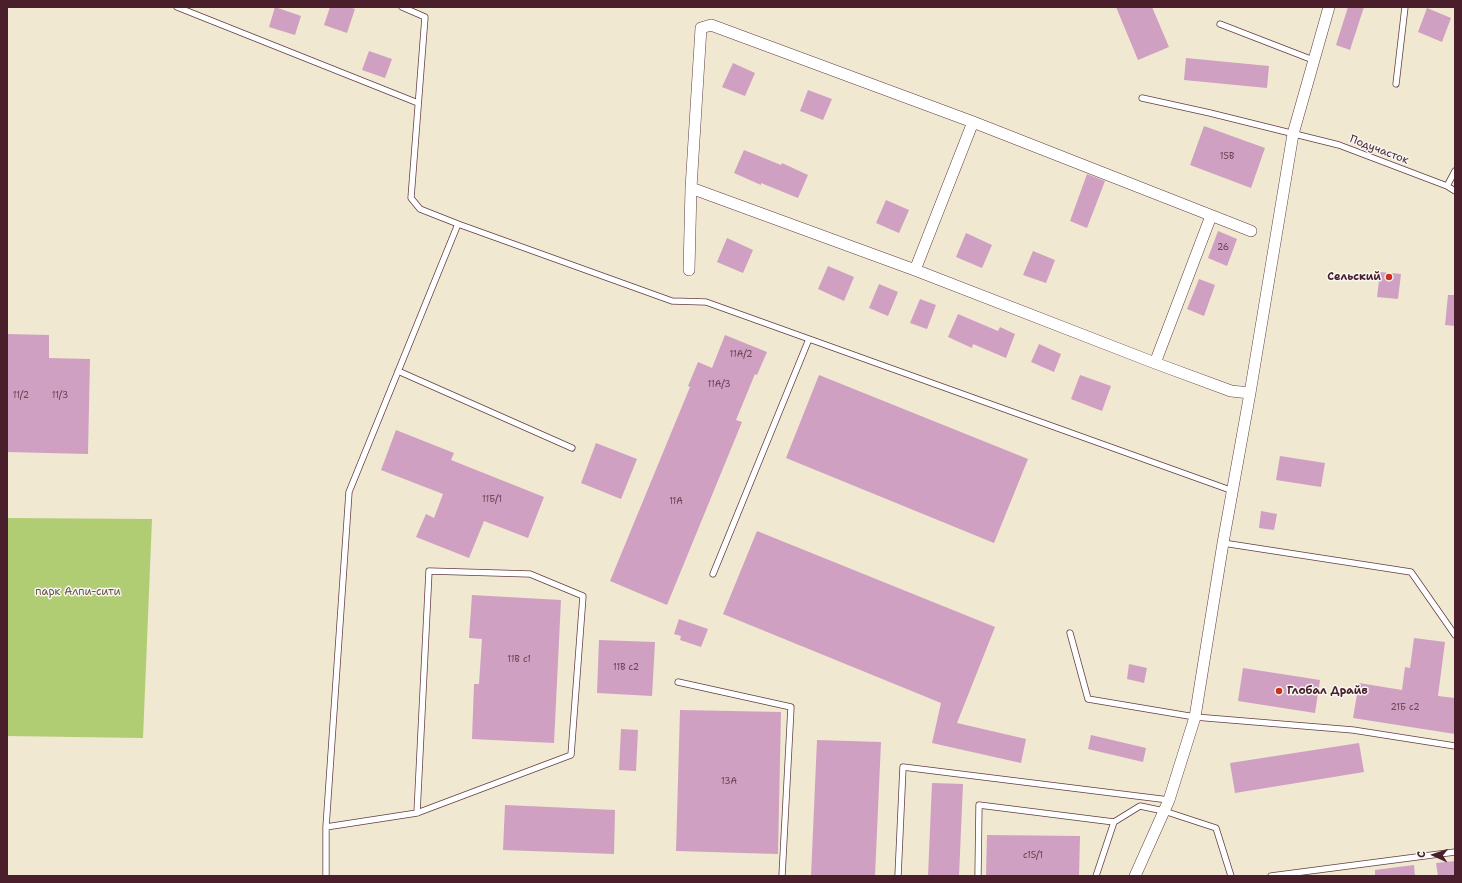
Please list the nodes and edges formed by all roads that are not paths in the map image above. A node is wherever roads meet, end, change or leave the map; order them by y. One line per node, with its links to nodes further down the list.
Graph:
1 (176, 7): 9 (lane)
2 (402, 7): 9 (lane)
3 (1329, 7): 6 (street)
4 (1405, 7): 7 (lane)
5 (1220, 24): 6 (lane)
6 (1313, 60): 11 (street)
7 (1396, 84)
8 (1142, 98): 11 (lane, Подучасток)
9 (418, 103): 17 (lane)
10 (973, 122): 14 (street); 16 (street); 20 (street)
11 (1293, 134): 13 (lane, Подучасток); 24 (street)
12 (1455, 171): 13 (lane)
13 (1447, 186): 15 (lane, Подучасток)
14 (691, 188): 19 (street); 20 (street)
15 (1455, 191)
16 (1211, 216): 18 (street); 22 (street)
17 (458, 224): 21 (lane); 23 (lane)
18 (1251, 231)
19 (689, 270)
20 (915, 270): 22 (street)
21 (809, 339): 26 (lane); 28 (lane)
22 (1155, 363): 24 (street)
23 (398, 371): 25 (lane); 38 (lane)
24 (1250, 393): 26 (street)
25 (572, 448)
26 (1233, 491): 27 (street)
27 (1223, 543): 30 (lane); 32 (street)
28 (713, 574)
29 (1070, 633): 32 (lane)
30 (1455, 635)
31 (678, 682): 41 (lane)
32 (1195, 717): 33 (lane); 34 (street)
33 (1455, 746)
34 (1169, 800): 35 (street); 42 (lane)
35 (1164, 811): 37 (lane); 45 (street); 46 (lane)
36 (417, 812): 36 (lane); 38 (lane)
37 (1114, 822): 43 (lane); 44 (lane)
38 (326, 827): 40 (lane)
39 (1455, 852): 47 (lane)
40 (326, 876)
41 (782, 876)
42 (898, 876)
43 (978, 876)
44 (1096, 876)
45 (1136, 876)
46 (1231, 876)
47 (1271, 876)

